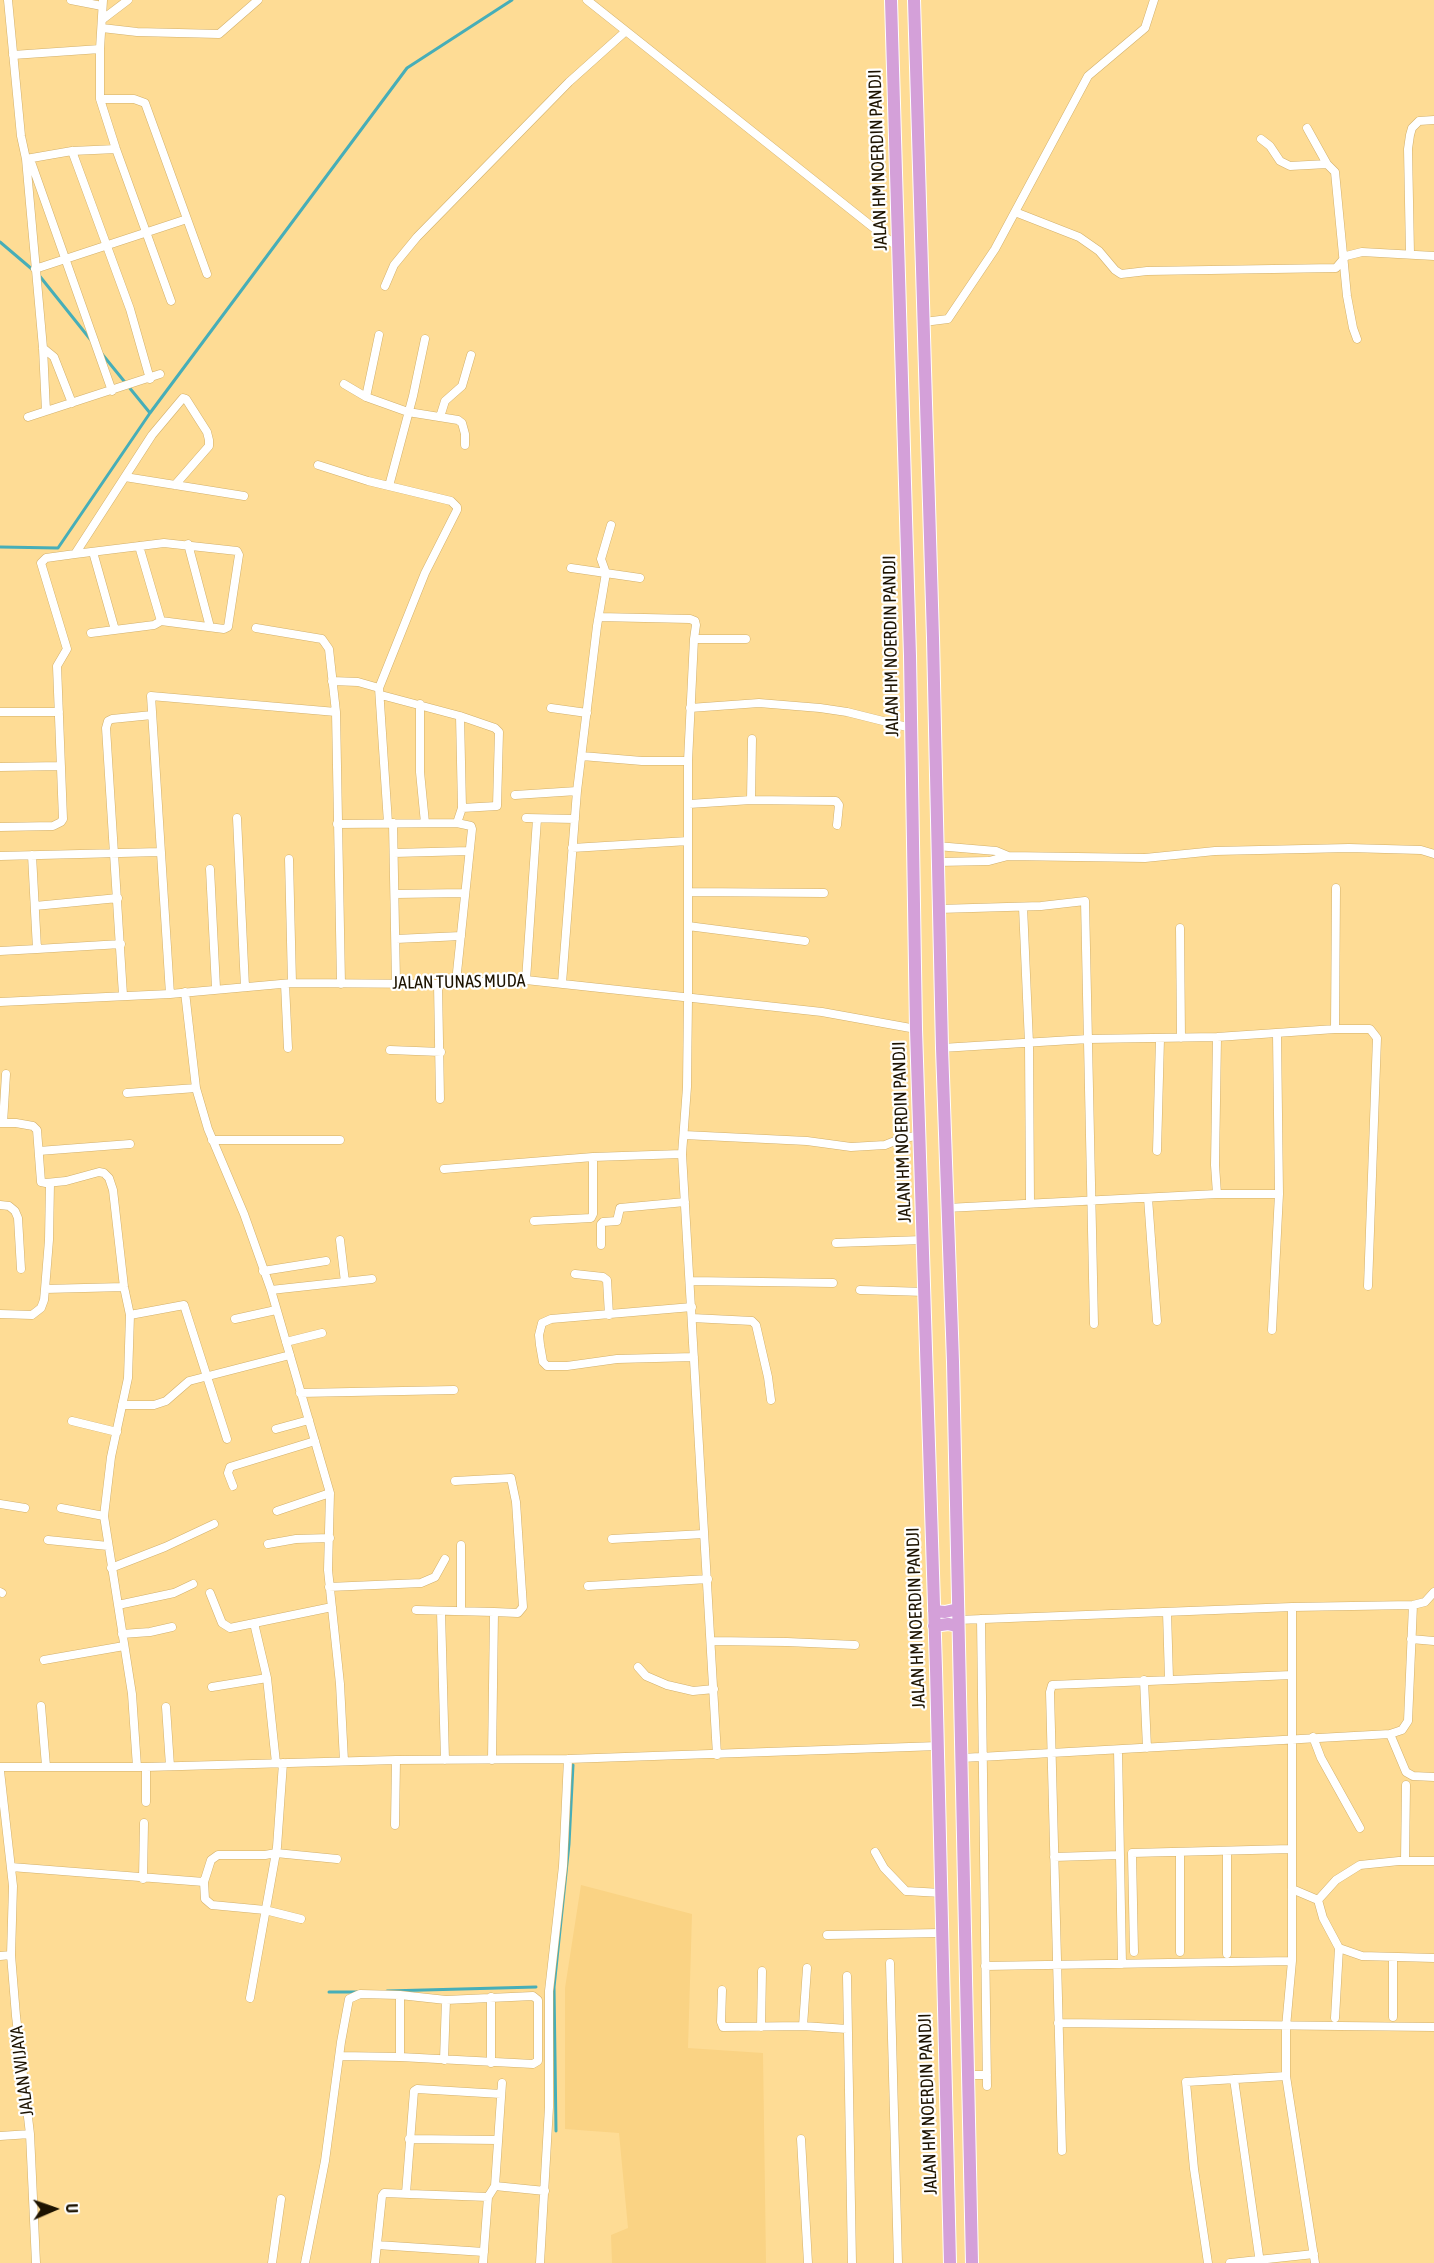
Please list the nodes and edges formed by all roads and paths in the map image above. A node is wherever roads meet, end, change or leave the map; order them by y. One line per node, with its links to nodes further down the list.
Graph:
1 (8, 0): 14 (street)
2 (71, 0): 9 (street)
3 (128, 0): 10 (street)
4 (258, 0): 11 (street)
5 (587, 0): 12 (street)
6 (891, 0): 27 (main road, JALAN HM NOERDIN PANDJI)
7 (914, 0): 36 (main road)
8 (1154, 0): 23 (street)
9 (102, 3): 10 (street)
10 (103, 19): 11 (street)
11 (102, 28): 13 (street)
12 (626, 31): 27 (street); 34 (street)
13 (100, 49): 14 (street); 15 (street)
14 (13, 55): 21 (street)
15 (100, 99): 19 (street); 24 (street)
16 (1434, 120): 28 (street)
17 (1307, 128): 22 (street)
18 (1261, 140): 22 (street)
19 (116, 149): 20 (street); 25 (street)
20 (72, 151): 21 (street); 26 (street)
21 (28, 159): 30 (street); 32 (street)
22 (1327, 164): 31 (street)
23 (1015, 212): 31 (street); 36 (street)
24 (187, 219): 25 (street); 33 (street)
25 (147, 232): 26 (street); 35 (street)
26 (105, 246): 30 (street); 43 (street)
27 (898, 248): 85 (main road, JALAN HM NOERDIN PANDJI)
28 (1410, 254): 29 (street); 31 (street)
29 (1434, 256)
30 (65, 259): 32 (street); 45 (street)
31 (1344, 259): 39 (street)
32 (36, 272): 40 (street)
33 (207, 274)
34 (385, 286)
35 (171, 301)
36 (924, 321): 107 (main road)
37 (379, 335): 46 (street)
38 (425, 339): 49 (street)
39 (1357, 339)
40 (43, 348): 47 (street); 48 (street)
41 (471, 354): 51 (street)
42 (160, 374): 43 (street)
43 (150, 379): 45 (street)
44 (344, 384): 46 (street)
45 (112, 391): 47 (street)
46 (366, 396): 49 (street)
47 (72, 404): 48 (street)
48 (46, 411): 50 (street)
49 (408, 412): 51 (street); 56 (street)
50 (28, 417)
51 (440, 417): 52 (street)
52 (465, 445)
53 (318, 465): 56 (street)
54 (125, 477): 55 (street); 55 (street); 62 (street)
55 (175, 485): 57 (street)
56 (388, 486): 75 (street)
57 (244, 496)
58 (611, 525): 64 (street)
59 (188, 544): 60 (street); 68 (street); 68 (street)
60 (140, 546): 61 (street); 67 (street)
61 (93, 552): 62 (street); 70 (street)
62 (75, 554): 80 (street)
63 (571, 568): 64 (street)
64 (606, 573): 65 (street); 66 (street)
65 (640, 578)
66 (598, 617): 72 (street); 82 (street)
67 (161, 621): 68 (street); 70 (street)
68 (210, 627)
69 (256, 628): 74 (street)
70 (116, 630): 71 (street)
71 (91, 633)
72 (694, 639): 73 (street); 78 (street)
73 (746, 639)
74 (333, 681): 75 (street); 81 (street)
75 (380, 692): 76 (street); 100 (street)
76 (420, 704): 84 (street); 101 (street)
77 (551, 708): 82 (street)
78 (690, 708): 85 (street); 88 (street)
79 (0, 712): 80 (street)
80 (59, 712): 89 (street)
81 (336, 712): 83 (street); 103 (street)
82 (587, 713): 87 (street)
83 (152, 715): 110 (street); 112 (street)
84 (460, 716): 95 (street); 95 (street)
85 (911, 728): 151 (main road, JALAN HM NOERDIN PANDJI)
86 (752, 739): 93 (street)
87 (582, 756): 88 (street); 91 (street)
88 (688, 760): 94 (street)
89 (61, 766): 90 (street); 105 (street)
90 (0, 767)
91 (577, 791): 92 (street); 99 (street)
92 (516, 795)
93 (751, 800): 94 (street); 104 (street)
94 (689, 804): 106 (street)
95 (462, 808): 102 (street)
96 (237, 818): 144 (street)
97 (526, 818): 98 (street)
98 (537, 819): 99 (street); 137 (street)
99 (574, 819): 108 (street)
100 (391, 823): 101 (street); 103 (street); 111 (street)
101 (425, 823): 102 (street)
102 (457, 823): 109 (street)
103 (338, 824): 142 (street)
104 (837, 825)
105 (0, 827)
106 (688, 841): 108 (street); 121 (street)
107 (937, 846): 116 (street); 118 (main road)
108 (572, 848): 140 (street)
109 (469, 851): 111 (street); 122 (street)
110 (160, 852): 112 (street); 147 (street)
111 (394, 853): 124 (street)
112 (115, 854): 114 (street); 125 (street)
113 (1434, 854): 116 (street)
114 (32, 855): 115 (street); 126 (street)
115 (0, 856)
116 (1008, 856): 118 (street)
117 (289, 859): 141 (street)
118 (937, 862): 128 (main road)
119 (210, 868): 145 (street)
120 (1336, 888): 152 (street)
121 (688, 892): 123 (street); 129 (street)
122 (465, 893): 124 (street); 131 (street)
123 (824, 893)
124 (395, 894): 132 (street)
125 (118, 898): 126 (street); 134 (street)
126 (35, 906): 135 (street)
127 (1023, 907): 128 (street); 156 (street); 158 (street)
128 (939, 909): 160 (main road)
129 (688, 926): 133 (street); 149 (street)
130 (1180, 928): 155 (street)
131 (461, 936): 132 (street); 138 (street)
132 (396, 939): 139 (street)
133 (805, 941)
134 (121, 944): 135 (street); 148 (street)
135 (37, 949): 136 (street)
136 (0, 951)
137 (526, 980): 138 (street, JALAN TUNAS MUDA); 140 (street, JALAN TUNAS MUDA)
138 (456, 982): 143 (street, JALAN TUNAS MUDA)
139 (396, 983): 142 (street, JALAN TUNAS MUDA); 143 (street, JALAN TUNAS MUDA)
140 (562, 983): 149 (street, JALAN TUNAS MUDA)
141 (289, 984): 142 (street, JALAN TUNAS MUDA); 144 (street, JALAN TUNAS MUDA); 159 (street)
142 (341, 984)
143 (438, 984): 162 (street)
144 (245, 987): 145 (street, JALAN TUNAS MUDA)
145 (216, 988): 146 (street, JALAN TUNAS MUDA)
146 (185, 992): 147 (street, JALAN TUNAS MUDA); 164 (street)
147 (170, 994): 148 (street, JALAN TUNAS MUDA)
148 (123, 995): 150 (street, JALAN TUNAS MUDA)
149 (688, 998): 151 (street, JALAN TUNAS MUDA); 168 (street)
150 (0, 1002)
151 (916, 1029): 169 (main road, JALAN HM NOERDIN PANDJI)
152 (1335, 1029): 153 (street); 200 (street)
153 (1277, 1034): 154 (street); 180 (street)
154 (1217, 1037): 155 (street); 179 (street)
155 (1181, 1038): 157 (street)
156 (1088, 1039): 157 (street); 158 (street); 182 (street)
157 (1160, 1039): 174 (street)
158 (1029, 1042): 160 (street); 184 (street)
159 (288, 1048)
160 (942, 1048): 186 (main road)
161 (390, 1050): 162 (street)
162 (441, 1052): 166 (street)
163 (6, 1074): 167 (street)
164 (196, 1088): 165 (street); 170 (street)
165 (127, 1093)
166 (441, 1100)
167 (2, 1123): 173 (street)
168 (684, 1135): 169 (street); 175 (street)
169 (920, 1135): 189 (main road, JALAN HM NOERDIN PANDJI)
170 (212, 1140): 171 (street); 194 (street)
171 (340, 1140)
172 (130, 1144): 173 (street)
173 (39, 1151): 178 (street)
174 (1157, 1151)
175 (682, 1154): 176 (street); 183 (street)
176 (593, 1157): 177 (street); 187 (street)
177 (444, 1169)
178 (50, 1183): 201 (street); 202 (street)
179 (1217, 1194): 180 (street); 181 (street)
180 (1278, 1194): 215 (street)
181 (1148, 1198): 182 (street); 213 (street)
182 (1092, 1201): 184 (street); 214 (street)
183 (685, 1202): 191 (street); 197 (street)
184 (1030, 1203): 186 (street)
185 (0, 1205): 193 (street)
186 (947, 1208): 265 (main road)
187 (534, 1221)
188 (340, 1240): 198 (street)
189 (923, 1240): 190 (street); 205 (main road, JALAN HM NOERDIN PANDJI)
190 (836, 1243)
191 (602, 1245)
192 (327, 1261): 194 (street)
193 (21, 1269)
194 (263, 1271): 203 (street)
195 (575, 1274): 210 (street)
196 (372, 1279): 198 (street)
197 (690, 1281): 199 (street); 206 (street)
198 (345, 1282): 203 (street)
199 (833, 1283)
200 (1368, 1286)
201 (124, 1287): 202 (street); 209 (street)
202 (45, 1288): 208 (street)
203 (271, 1290): 207 (street)
204 (860, 1290): 205 (street)
205 (925, 1292): 261 (main road, JALAN HM NOERDIN PANDJI)
206 (692, 1307): 210 (street); 211 (street)
207 (276, 1310): 212 (street); 217 (street)
208 (0, 1314)
209 (130, 1314): 220 (street); 224 (street)
210 (609, 1315): 219 (street)
211 (692, 1318): 219 (street); 223 (street)
212 (235, 1319)
213 (1157, 1321)
214 (1094, 1324)
215 (1272, 1330)
216 (322, 1333): 217 (street)
217 (286, 1342): 218 (street)
218 (290, 1355): 220 (street); 222 (street)
219 (694, 1357): 240 (street)
220 (206, 1376): 224 (street); 229 (street)
221 (454, 1390): 222 (street)
222 (300, 1393): 225 (street)
223 (771, 1400)
224 (122, 1405): 228 (street)
225 (309, 1420): 227 (street); 230 (street)
226 (72, 1421): 228 (street)
227 (276, 1429)
228 (117, 1432): 238 (street)
229 (227, 1439)
230 (315, 1441): 232 (street); 233 (street)
231 (455, 1481): 263 (street)
232 (232, 1486)
233 (330, 1493): 237 (street); 241 (street)
234 (0, 1504): 236 (street)
235 (61, 1508): 238 (street)
236 (25, 1509)
237 (277, 1511)
238 (104, 1516): 246 (street)
239 (214, 1524): 248 (street)
240 (704, 1534): 242 (street); 249 (street)
241 (330, 1538): 244 (street); 252 (street)
242 (612, 1539)
243 (48, 1540): 246 (street)
244 (268, 1544)
245 (461, 1545): 260 (street)
246 (108, 1546): 248 (street)
247 (446, 1559): 252 (street)
248 (111, 1568): 255 (street)
249 (708, 1580): 251 (street); 272 (street)
250 (193, 1584): 255 (street)
251 (588, 1586)
252 (329, 1587): 257 (street)
253 (210, 1593): 267 (street)
254 (1433, 1594): 256 (street)
255 (118, 1605): 270 (street)
256 (1413, 1605): 258 (street); 271 (street)
257 (332, 1607): 267 (street); 300 (street)
258 (1292, 1607): 264 (street); 278 (street)
259 (416, 1610): 262 (street)
260 (461, 1611): 262 (street); 263 (street)
261 (934, 1611): 265 (main road); 268 (main road, JALAN HM NOERDIN PANDJI)
262 (441, 1612): 298 (street)
263 (494, 1612): 299 (street)
264 (1167, 1612): 266 (street); 280 (street)
265 (958, 1618): 266 (street); 268 (main road); 295 (main road)
266 (981, 1619): 294 (street)
267 (254, 1623): 279 (street)
268 (934, 1626): 289 (main road, JALAN HM NOERDIN PANDJI)
269 (172, 1627): 270 (street)
270 (122, 1634): 275 (street)
271 (1412, 1639): 273 (street); 286 (street)
272 (712, 1641): 274 (street); 283 (street)
273 (1434, 1641)
274 (855, 1645)
275 (124, 1646): 276 (street); 304 (street)
276 (44, 1660)
277 (638, 1667): 283 (street)
278 (1292, 1675): 280 (street); 288 (street)
279 (267, 1678): 282 (street); 301 (street)
280 (1169, 1679): 281 (street)
281 (1144, 1680): 290 (street); 292 (street)
282 (213, 1687)
283 (714, 1689): 293 (street)
284 (41, 1706): 302 (street)
285 (166, 1707): 303 (street)
286 (1390, 1734): 287 (street); 306 (street)
287 (1313, 1737): 288 (street); 311 (street)
288 (1293, 1740): 290 (street); 312 (street)
289 (938, 1746): 293 (street); 326 (main road, JALAN HM NOERDIN PANDJI)
290 (1147, 1748): 291 (street)
291 (1118, 1750): 292 (street); 317 (street)
292 (1052, 1753): 294 (street); 318 (street)
293 (717, 1755): 296 (street)
294 (982, 1757): 295 (street); 344 (street)
295 (962, 1758): 365 (main road)
296 (568, 1759): 299 (street); 379 (street)
297 (396, 1760): 298 (street); 300 (street); 310 (street)
298 (445, 1760): 299 (street)
299 (492, 1760)
300 (344, 1761): 301 (street)
301 (279, 1763): 303 (street); 316 (street)
302 (46, 1766): 304 (street); 305 (street)
303 (170, 1766): 304 (street)
304 (141, 1767): 308 (street)
305 (0, 1769): 322 (street, JALAN WIJAYA)
306 (1434, 1777)
307 (1406, 1785): 320 (street)
308 (146, 1802)
309 (144, 1823): 323 (street)
310 (395, 1825)
311 (1360, 1828)
312 (1291, 1849): 313 (street); 325 (street)
313 (1227, 1851): 315 (street); 335 (street)
314 (875, 1852): 326 (street)
315 (1180, 1852): 333 (street); 334 (street)
316 (276, 1853): 319 (street); 324 (street); 328 (street)
317 (1120, 1855): 318 (street); 342 (street)
318 (1054, 1857): 343 (street)
319 (337, 1859)
320 (1405, 1861): 321 (street); 327 (street)
321 (1434, 1861)
322 (11, 1867): 323 (street); 336 (street, JALAN WIJAYA)
323 (143, 1879): 324 (street)
324 (204, 1882): 328 (street)
325 (1292, 1889): 327 (street); 340 (street)
326 (941, 1893): 330 (main road, JALAN HM NOERDIN PANDJI)
327 (1318, 1900): 332 (street)
328 (265, 1910): 329 (street); 351 (street)
329 (301, 1919)
330 (941, 1933): 331 (street); 396 (main road, JALAN HM NOERDIN PANDJI)
331 (827, 1935)
332 (1339, 1948): 338 (street); 354 (street)
333 (1134, 1952)
334 (1180, 1952)
335 (1227, 1954)
336 (11, 1955): 337 (street); 372 (street, JALAN WIJAYA)
337 (0, 1956)
338 (1392, 1957): 339 (street); 353 (street)
339 (1434, 1958)
340 (1292, 1961): 342 (street); 358 (street)
341 (890, 1963): 395 (street)
342 (1122, 1964): 343 (street)
343 (1056, 1965): 344 (street); 355 (street)
344 (985, 1966): 366 (street)
345 (807, 1968): 356 (street)
346 (762, 1971): 357 (street)
347 (847, 1976): 360 (street)
348 (722, 1990): 357 (street)
349 (400, 1995): 352 (street); 361 (street); 362 (street)
350 (491, 1997): 352 (street); 364 (street); 364 (street)
351 (250, 1998)
352 (446, 2000): 363 (street)
353 (1393, 2017)
354 (1335, 2018)
355 (1058, 2024): 358 (street); 377 (street)
356 (803, 2026): 357 (street); 360 (street)
357 (761, 2027)
358 (1286, 2027): 359 (street); 367 (street)
359 (1434, 2027)
360 (847, 2029): 394 (street)
361 (340, 2056): 362 (street); 387 (street)
362 (400, 2057): 363 (street)
363 (444, 2060): 364 (street)
364 (491, 2063)
365 (968, 2075): 366 (street); 397 (main road)
366 (987, 2075): 370 (street)
367 (1286, 2076): 368 (street); 385 (street)
368 (1234, 2079): 386 (street); 398 (street)
369 (502, 2083): 371 (street)
370 (987, 2086)
371 (501, 2094): 374 (street); 376 (street)
372 (30, 2134): 373 (street); 388 (street, JALAN WIJAYA)
373 (0, 2136)
374 (409, 2139): 376 (street); 380 (street)
375 (801, 2139): 393 (street)
376 (498, 2140): 378 (street)
377 (1062, 2151)
378 (495, 2186): 379 (street); 381 (street)
379 (545, 2192): 392 (street)
380 (406, 2193): 381 (street); 383 (street)
381 (488, 2197): 384 (street)
382 (281, 2199): 389 (street)
383 (377, 2245): 384 (street); 390 (street)
384 (484, 2252): 391 (street)
385 (1314, 2259): 386 (street)
386 (1260, 2261): 399 (street)
387 (306, 2262)
388 (36, 2263)
389 (272, 2263)
390 (375, 2263)
391 (483, 2263)
392 (540, 2263)
393 (807, 2263)
394 (852, 2263)
395 (898, 2263)
396 (950, 2263)
397 (972, 2263)
398 (1208, 2263)
399 (1230, 2263)

